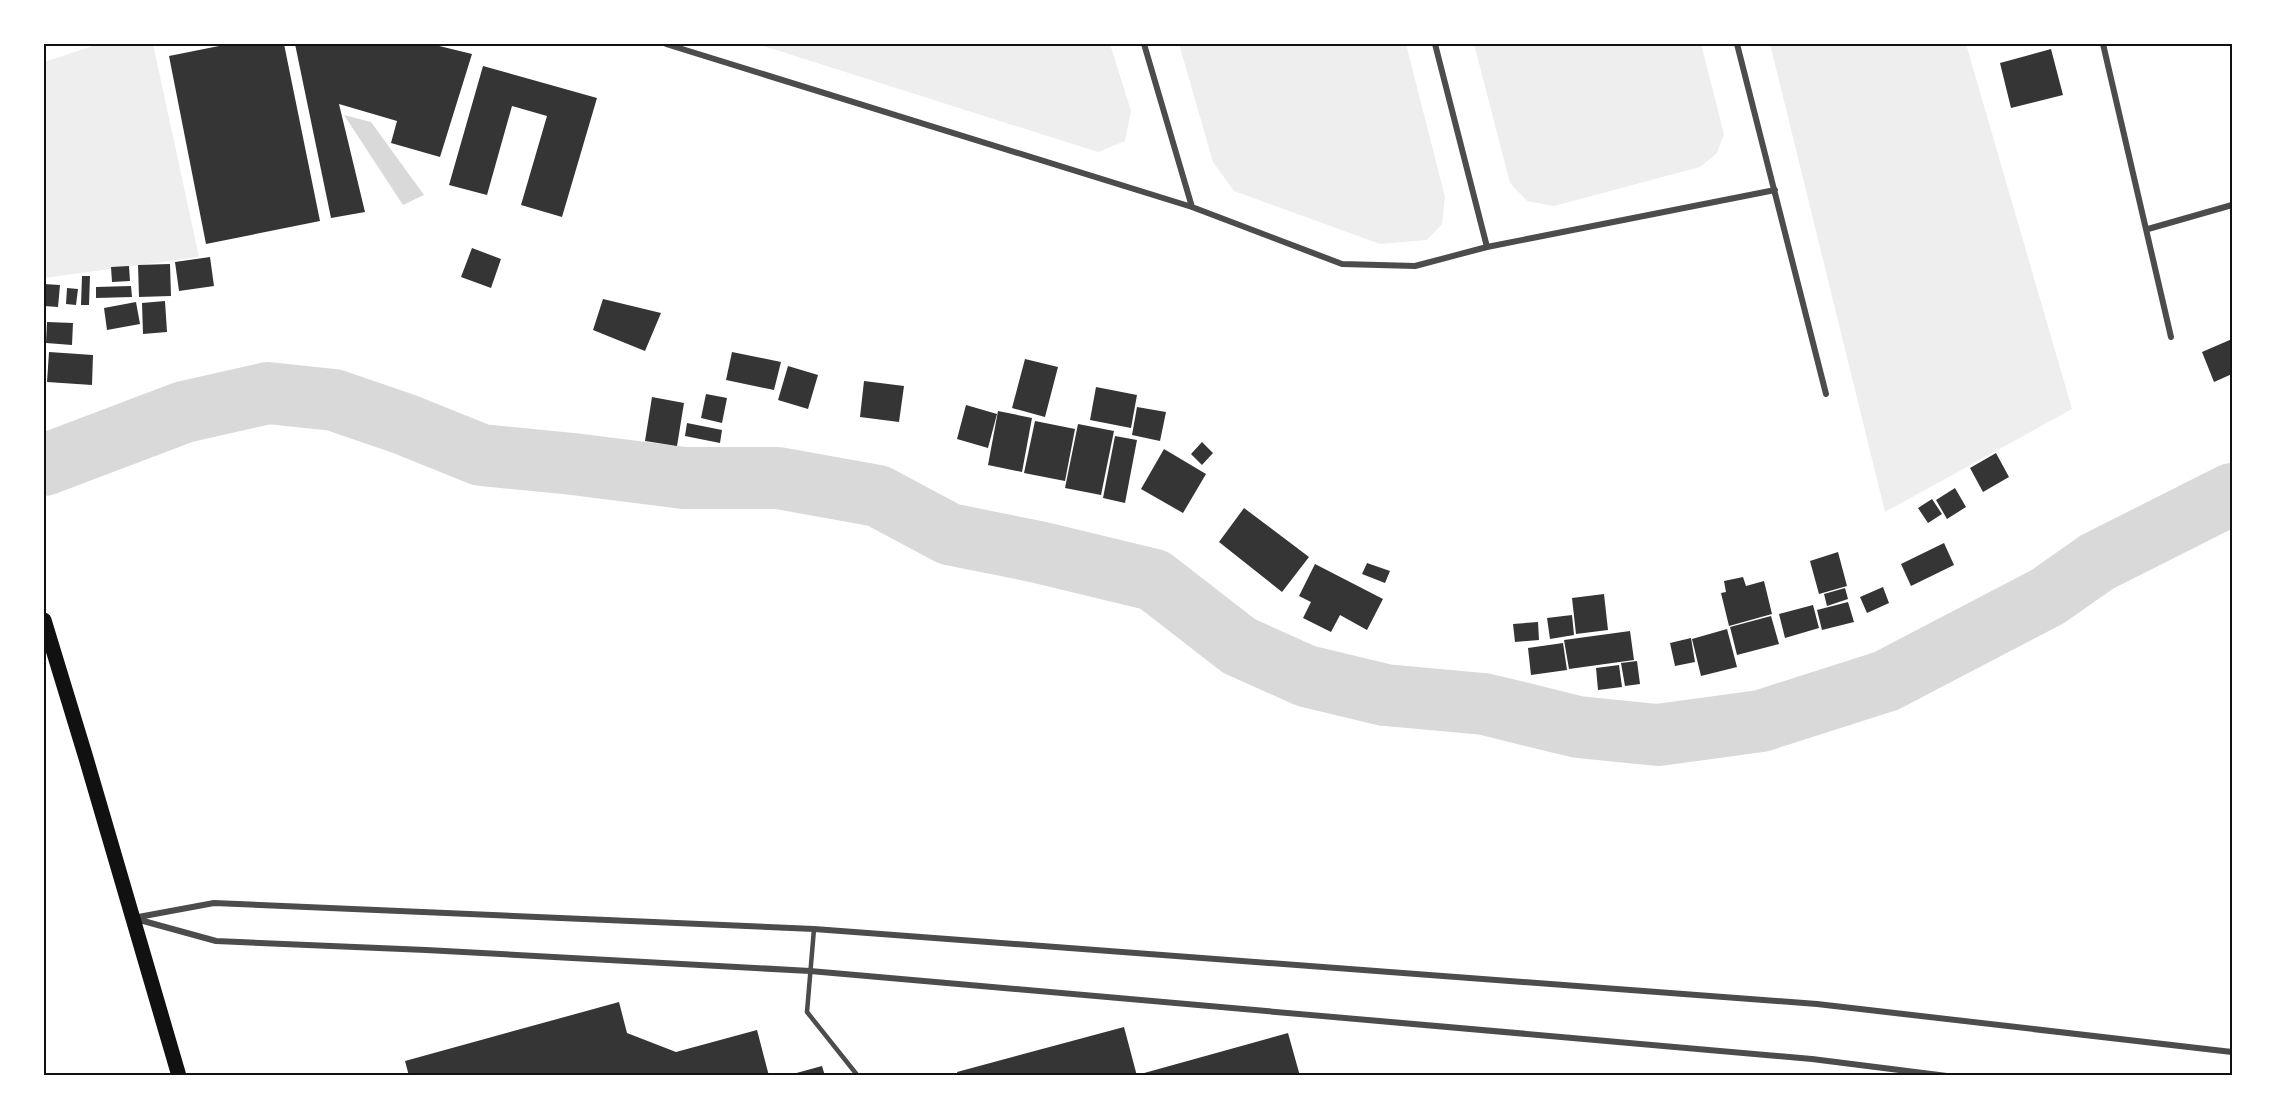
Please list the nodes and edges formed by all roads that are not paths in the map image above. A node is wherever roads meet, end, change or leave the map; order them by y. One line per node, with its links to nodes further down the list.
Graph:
1 (666, 44): 8 (street)
2 (1144, 44): 8 (street)
3 (1435, 44): 10 (street)
4 (1737, 44): 6 (street)
5 (2103, 44): 9 (street)
6 (1775, 190): 10 (street); 12 (street)
7 (2232, 205): 9 (street)
8 (1192, 207): 10 (street)
9 (2148, 229): 11 (street)
10 (1486, 248)
11 (2171, 337)
12 (1826, 394)
13 (44, 620): 14 (main road)
14 (132, 918): 15 (street); 16 (street); 18 (main road)
15 (814, 929): 16 (lane); 17 (street)
16 (810, 971): 19 (lane); 20 (street)
17 (2232, 1052)
18 (179, 1076)
19 (858, 1076)
20 (1947, 1076)

